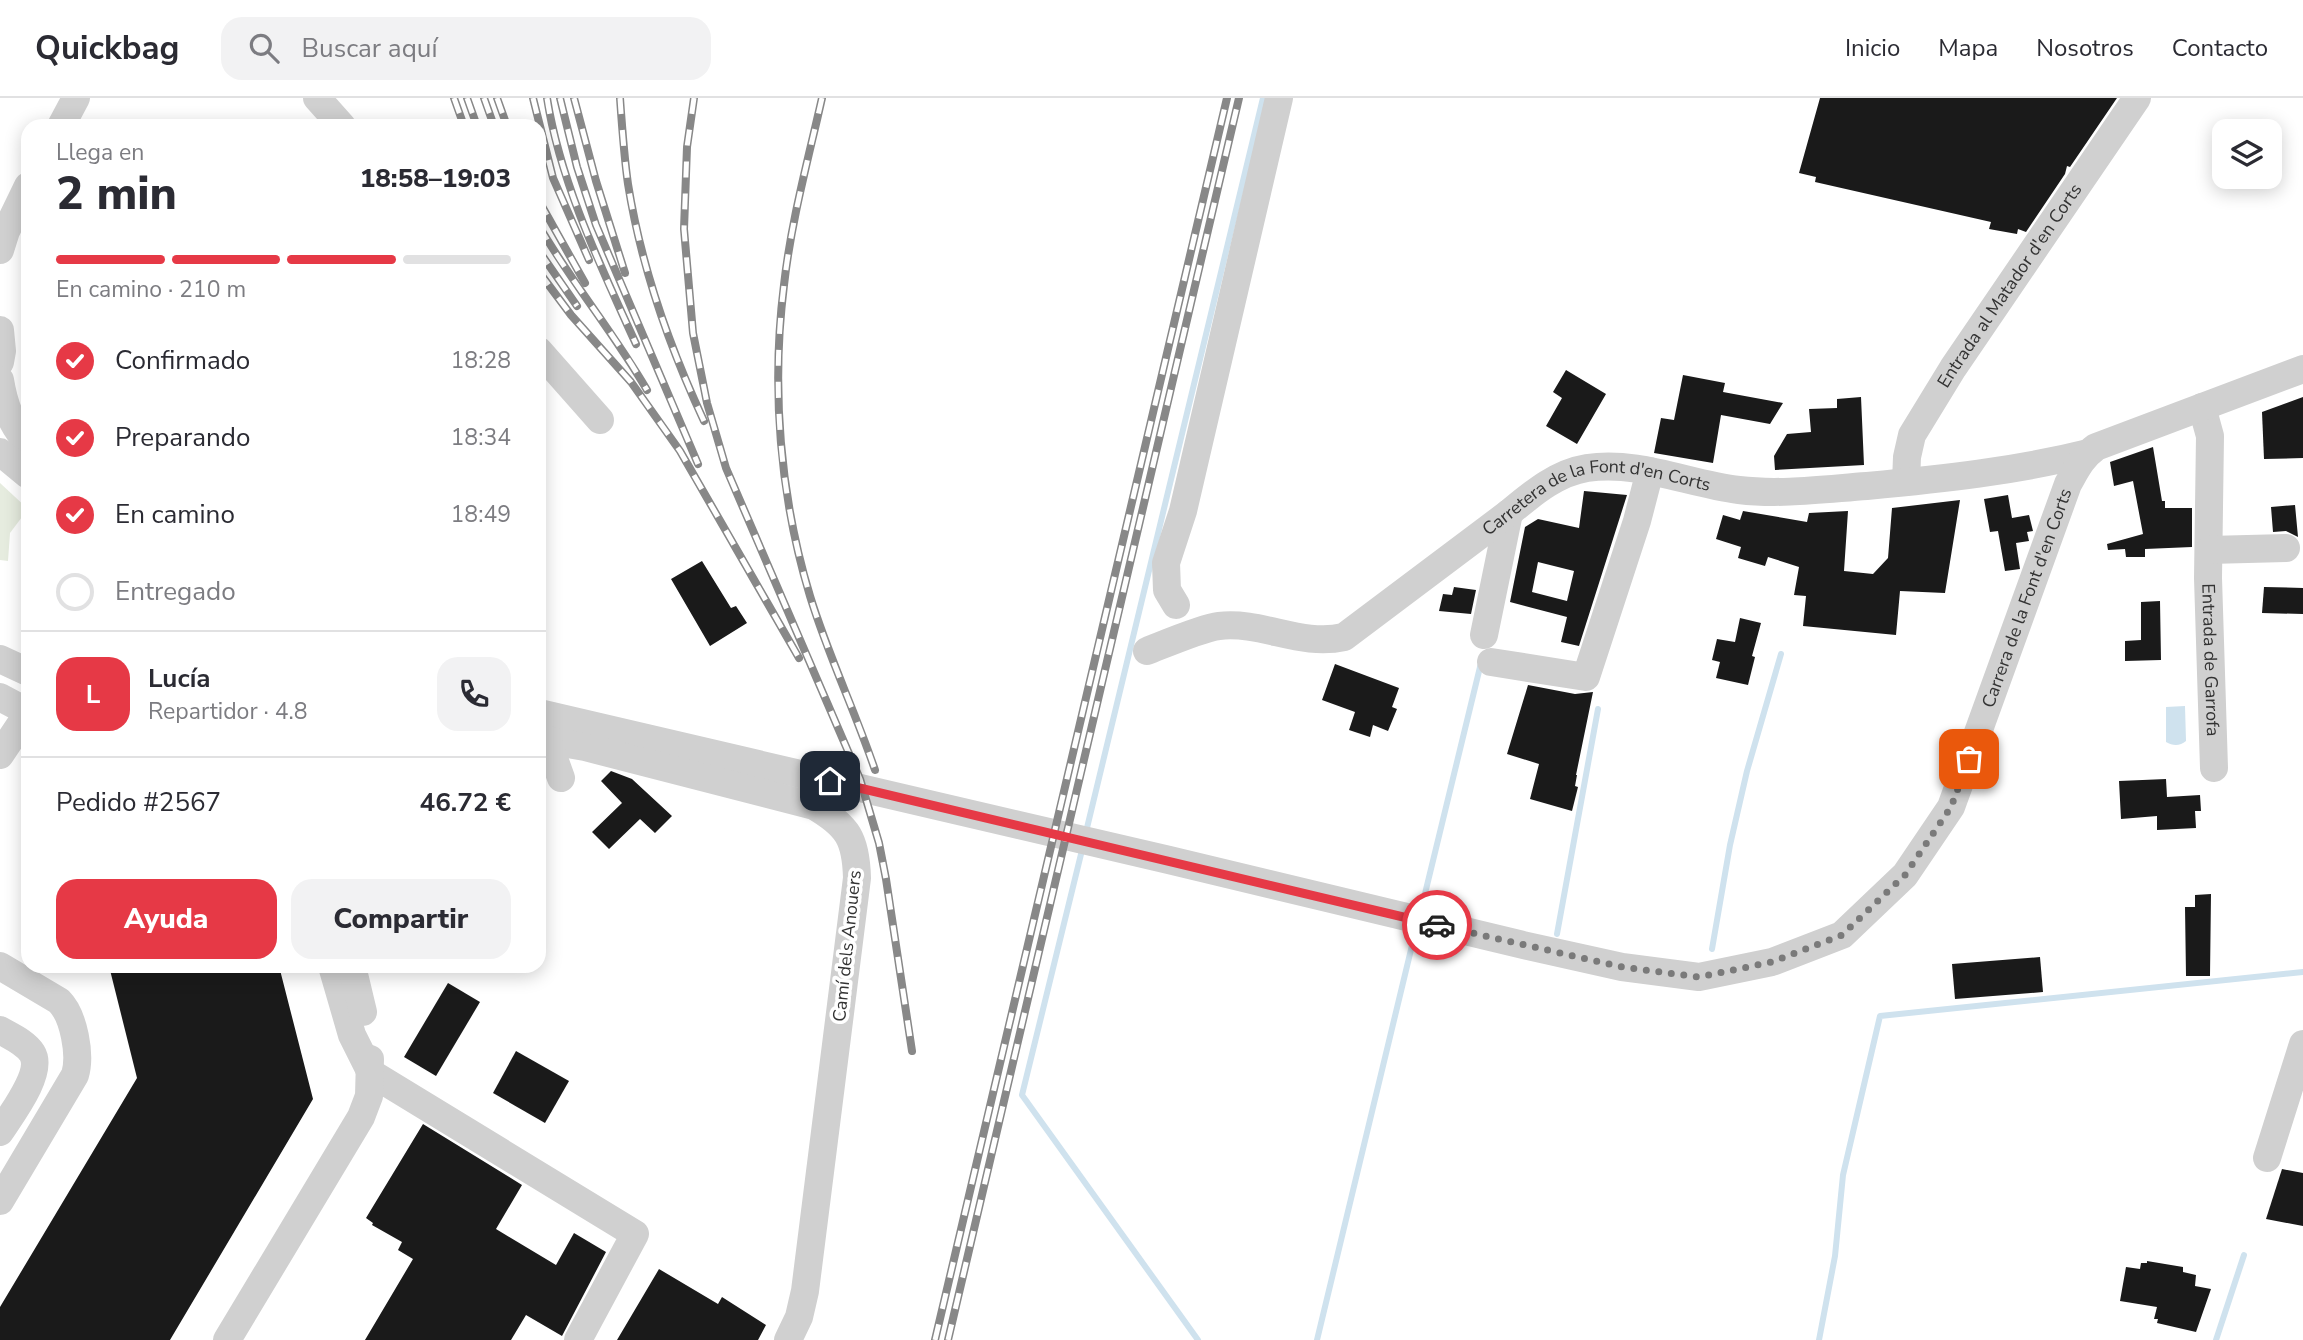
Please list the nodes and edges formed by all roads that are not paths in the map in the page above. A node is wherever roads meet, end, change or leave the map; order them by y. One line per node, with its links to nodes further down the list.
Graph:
1 (76, 98): 5 (street)
2 (317, 98): 6 (street)
3 (1279, 98): 27 (street)
4 (2137, 98): 23 (street, Entrada al Matador d'en Corts)
5 (65, 119)
6 (336, 119)
7 (21, 199): 9 (street)
8 (21, 201): 10 (street)
9 (0, 228)
10 (0, 250)
11 (0, 330): 13 (street)
12 (546, 359): 17 (street)
13 (0, 362)
14 (2303, 369): 16 (street)
15 (0, 380): 18 (street)
16 (2202, 407): 20 (street); 26 (street, Entrada de Garrofa)
17 (600, 420)
18 (21, 433)
19 (0, 452): 21 (street)
20 (2088, 453): 23 (street, Carretera de la Font d'en Corts); 34 (street, Carrera de la Font d'en Corts)
21 (21, 469)
22 (1650, 471): 23 (street, Carretera de la Font d'en Corts); 24 (street, Carretera de la Font d'en Corts); 24 (street)
23 (1906, 482)
24 (1509, 513): 28 (street, Carretera de la Font d'en Corts)
25 (2286, 548): 26 (street)
26 (2209, 550): 38 (street, Entrada de Garrofa)
27 (1176, 606)
28 (1147, 651)
29 (0, 659): 30 (street)
30 (21, 669)
31 (0, 697): 32 (street)
32 (21, 709)
33 (21, 724): 37 (street)
34 (546, 731)
35 (546, 731): 51 (street, Camí dels Anouers)
36 (546, 740): 39 (street)
37 (0, 755)
38 (2214, 768)
39 (561, 778)
40 (0, 966): 48 (street)
41 (334, 973): 45 (street)
42 (354, 973): 45 (street)
43 (0, 1030): 46 (street)
44 (2303, 1044): 47 (street)
45 (371, 1073): 49 (street); 50 (street)
46 (0, 1132)
47 (2267, 1157)
48 (0, 1201)
49 (228, 1340)
50 (578, 1340)
51 (788, 1340)

